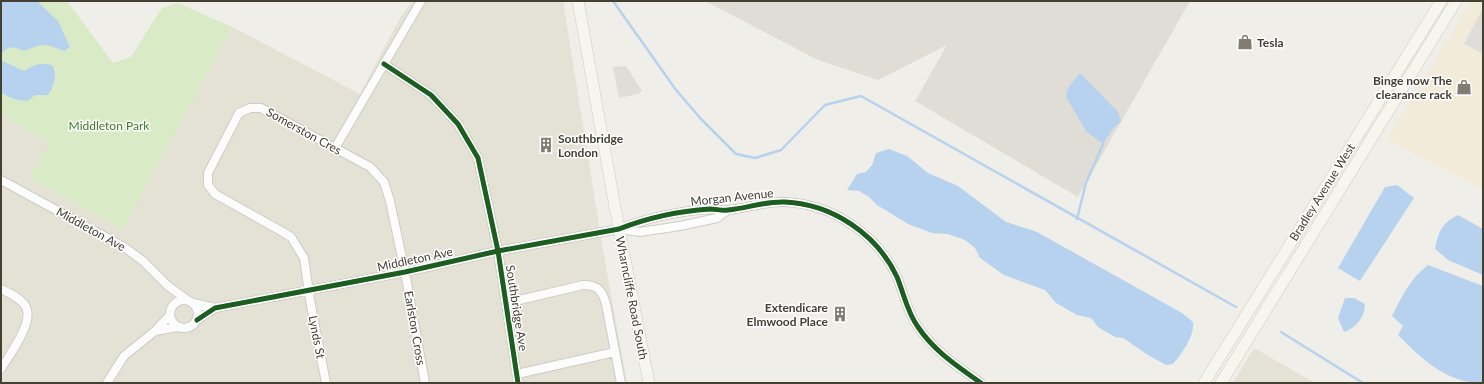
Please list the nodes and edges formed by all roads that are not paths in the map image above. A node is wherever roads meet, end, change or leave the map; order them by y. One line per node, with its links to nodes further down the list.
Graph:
1 (421, 1): 5 (street)
2 (578, 1): 9 (main road, Wharncliffe Road South)
3 (1440, 1): 33 (main road, Bradley Avenue West)
4 (1456, 1): 34 (main road, Bradley Avenue West)
5 (384, 64): 6 (street); 10 (street, Southbridge Ave)
6 (335, 148): 11 (street, Somerston Cres); 14 (street, Somerston Cres)
7 (1, 180): 13 (street, Middleton Ave)
8 (728, 210): 9 (street, Morgan Avenue); 9 (street, Morgan Avenue); 32 (street, Morgan Avenue)
9 (619, 229): 10 (street, Middleton Ave); 31 (main road, Wharncliffe Road South)
10 (498, 251): 11 (street, Middleton Ave); 16 (street, Southbridge Ave)
11 (405, 272): 14 (street, Middleton Ave); 28 (street, Earlston Cross)
12 (1, 289): 24 (street)
13 (173, 289): 15 (street, Middleton Ave); 17 (street)
14 (308, 291): 18 (street, Middleton Ave); 27 (street, Lynds St)
15 (191, 302): 17 (street); 18 (street); 20 (street)
16 (506, 303): 23 (street); 25 (street, Southbridge Ave)
17 (172, 306): 19 (street)
18 (215, 308): 20 (street)
19 (170, 315): 21 (street); 22 (street)
20 (197, 320): 21 (street)
21 (177, 327): 22 (street)
22 (155, 331): 26 (street)
23 (615, 352): 25 (street); 30 (street)
24 (1, 369)
25 (517, 374): 29 (street, Southbridge Ave)
26 (107, 383)
27 (326, 383)
28 (425, 383)
29 (518, 383)
30 (621, 383)
31 (649, 383)
32 (980, 383)
33 (1204, 383)
34 (1221, 383)

